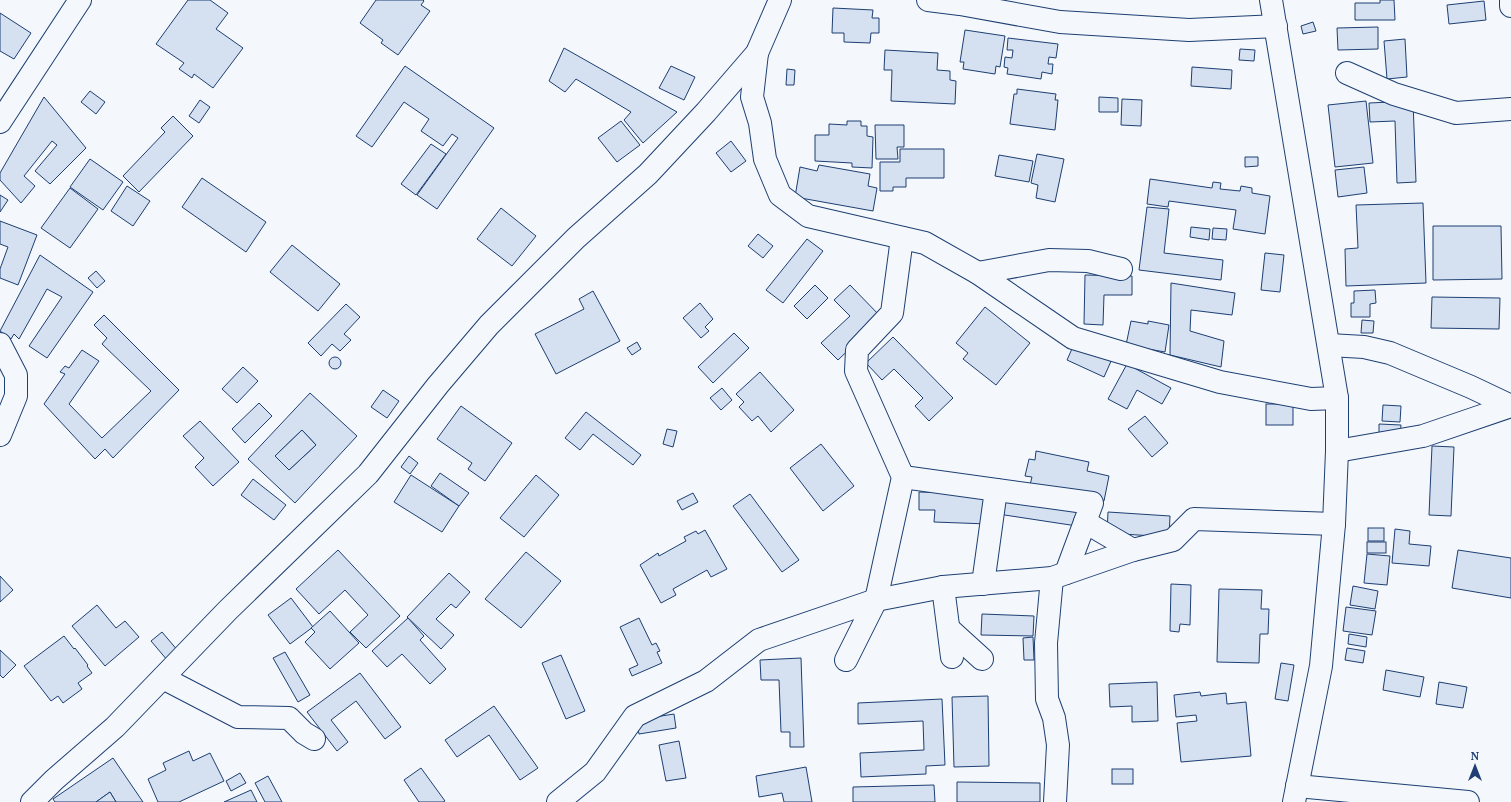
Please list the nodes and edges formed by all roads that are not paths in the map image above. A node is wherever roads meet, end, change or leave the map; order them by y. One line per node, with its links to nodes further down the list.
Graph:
1 (80, 0): 12 (street)
2 (780, 0): 9 (street)
3 (928, 0): 6 (street)
4 (1271, 0): 8 (street)
5 (1510, 0): 7 (street)
6 (959, 2): 8 (street)
7 (1511, 6)
8 (1276, 26): 17 (street)
9 (756, 53): 13 (street); 35 (street)
10 (1347, 74): 11 (street)
11 (1511, 110)
12 (0, 122)
13 (902, 238): 15 (street); 22 (street)
14 (1121, 269): 15 (street)
15 (978, 273): 18 (street)
16 (0, 344): 20 (street)
17 (1329, 345): 18 (street); 19 (street)
18 (1338, 398): 21 (street)
19 (1511, 406): 21 (street)
20 (0, 435)
21 (1337, 451): 25 (street)
22 (903, 477): 23 (street); 30 (street)
23 (996, 490): 24 (street); 28 (street)
24 (1085, 522): 26 (street); 27 (street)
25 (1334, 524): 26 (street); 37 (street)
26 (1133, 550): 27 (street)
27 (1059, 576): 28 (street); 40 (street)
28 (983, 584): 29 (street)
29 (943, 587): 30 (street); 31 (street)
30 (876, 600): 34 (street); 39 (street)
31 (949, 629): 32 (street); 33 (street)
32 (952, 657)
33 (982, 659)
34 (846, 660)
35 (162, 678): 36 (street); 38 (street)
36 (314, 739)
37 (1296, 794): 41 (street)
38 (32, 802)
39 (558, 802)
40 (1055, 802)
41 (1468, 802)

